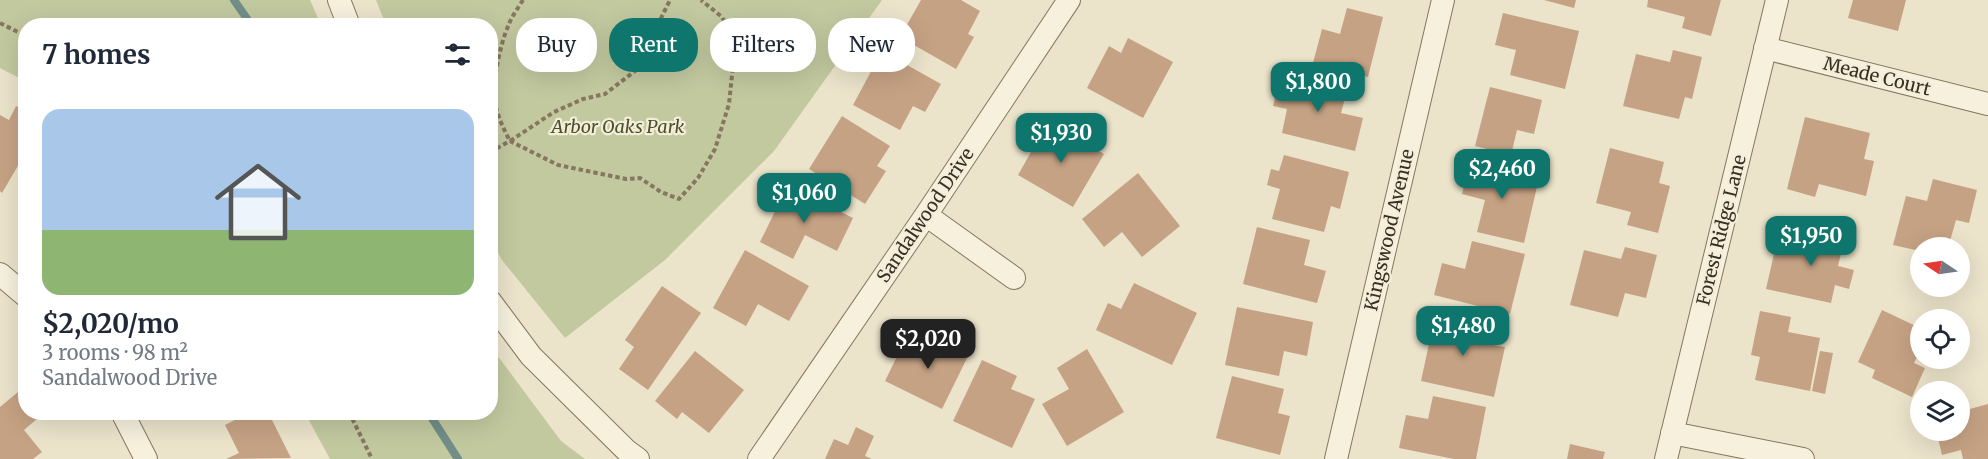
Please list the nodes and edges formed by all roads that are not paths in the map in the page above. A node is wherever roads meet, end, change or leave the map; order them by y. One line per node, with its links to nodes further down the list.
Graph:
1 (339, 0): 5 (street)
2 (1069, 0): 8 (street, Sandalwood Drive)
3 (1443, 0): 18 (street, Kingswood Avenue)
4 (1777, 0): 6 (street, Forest Ridge Lane)
5 (346, 18)
6 (1765, 48): 7 (street, Meade Court); 14 (street, Forest Ridge Lane)
7 (1988, 104)
8 (926, 215): 10 (street); 17 (street, Sandalwood Drive)
9 (0, 274): 11 (street)
10 (1014, 278)
11 (18, 289)
12 (498, 312): 16 (street)
13 (126, 420): 15 (street)
14 (1672, 433): 19 (street, Forest Ridge Lane); 20 (street)
15 (146, 459)
16 (638, 459)
17 (759, 459)
18 (1336, 459)
19 (1666, 459)
20 (1803, 459)

